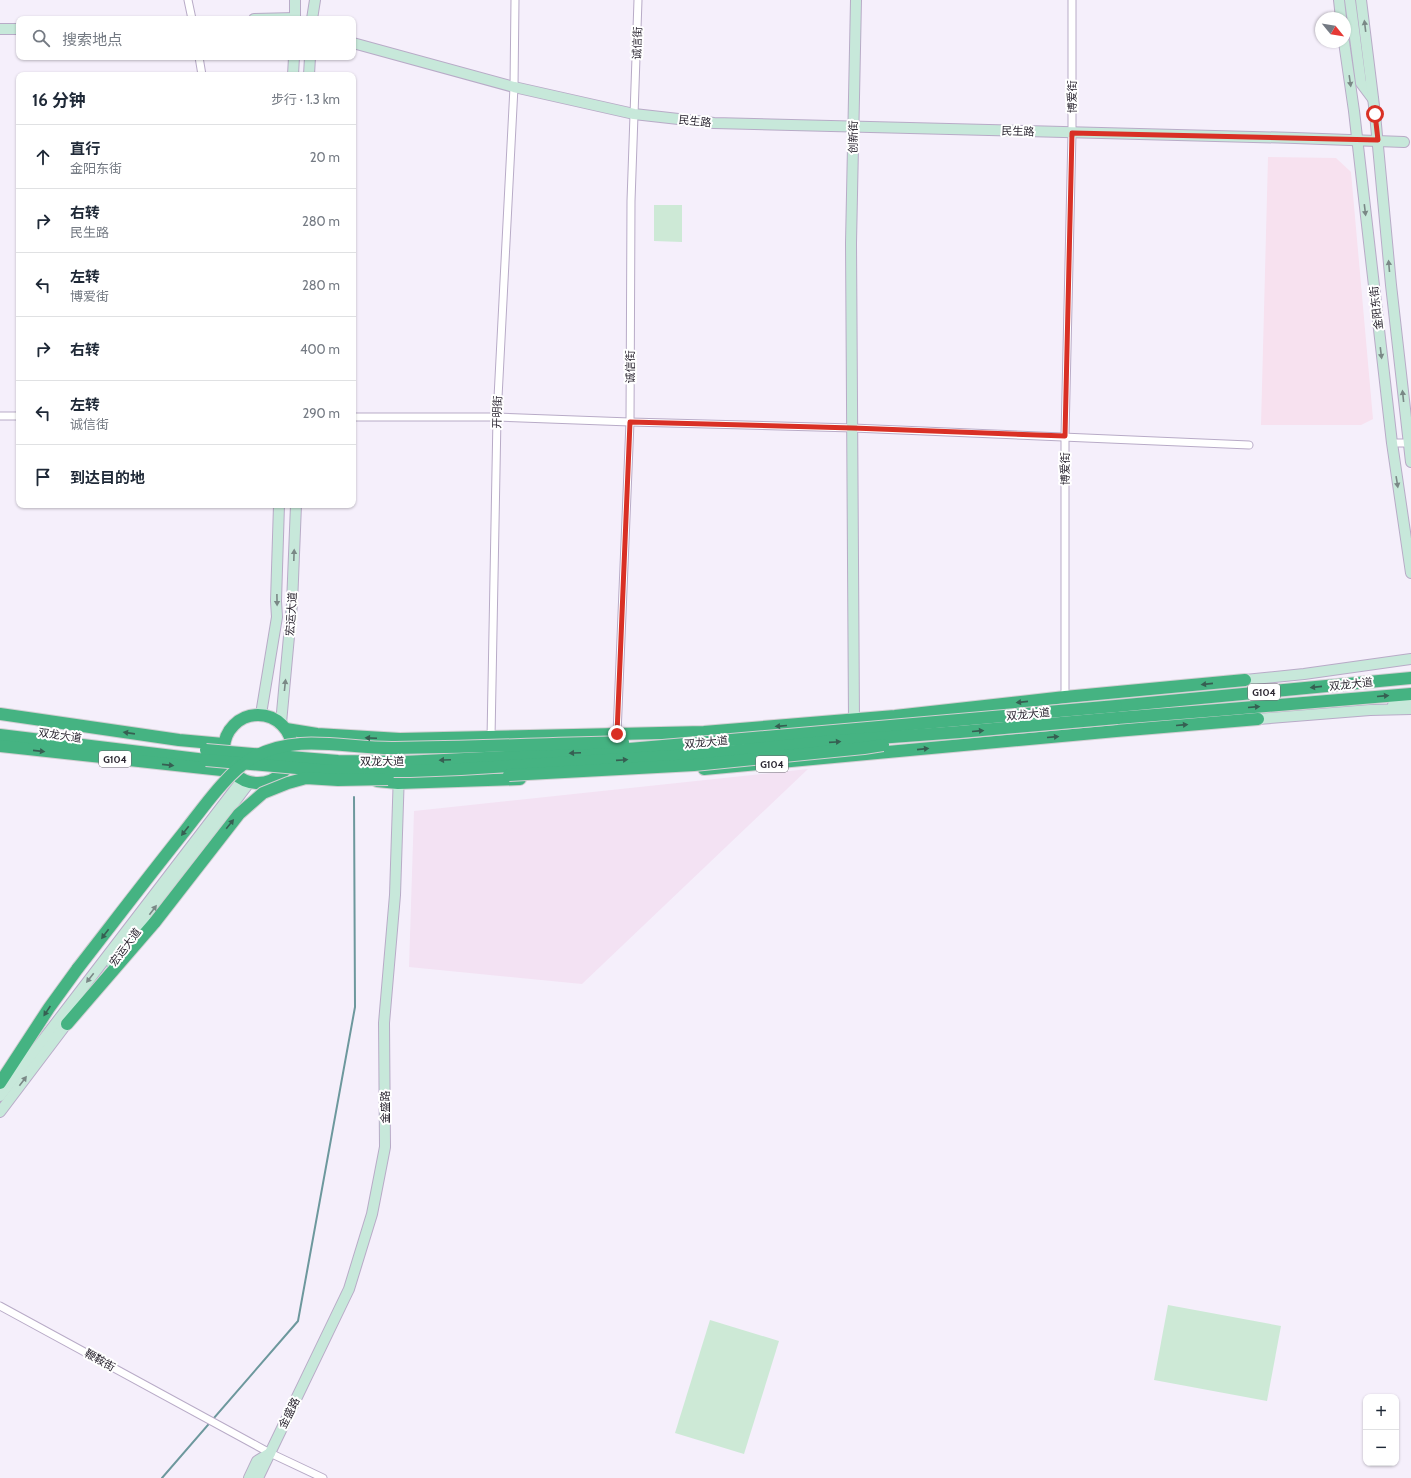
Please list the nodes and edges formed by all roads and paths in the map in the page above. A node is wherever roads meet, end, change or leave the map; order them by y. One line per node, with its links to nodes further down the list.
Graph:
1 (188, 0): 12 (street)
2 (295, 0): 13 (street)
3 (315, 0): 14 (street)
4 (515, 0): 25 (street, 开明街)
5 (638, 0): 27 (street, 诚信街)
6 (856, 0): 28 (street, 创新街)
7 (1072, 0): 29 (street, 博爱街)
8 (1339, 0): 11 (street)
9 (1350, 0): 26 (street)
10 (1362, 0): 26 (street, 金阳东街, one-way to 10)
11 (1340, 12)
12 (191, 16)
13 (295, 16)
14 (312, 16)
15 (16, 28): 16 (street)
16 (0, 29)
17 (356, 44): 25 (street, 民生路)
18 (1345, 48): 30 (street, 金阳东街, one-way to 30)
19 (200, 60): 22 (street)
20 (294, 60): 23 (street)
21 (310, 60): 24 (street)
22 (202, 72)
23 (293, 72)
24 (309, 72)
25 (514, 87): 27 (street, 民生路); 36 (street, 开明街)
26 (1373, 99): 31 (street, 金阳东街)
27 (634, 114): 28 (street, 民生路); 37 (street, 诚信街)
28 (854, 127): 29 (street, 民生路); 38 (street, 创新街)
29 (1072, 133): 30 (street, 民生路); 39 (street, 博爱街)
30 (1357, 140): 31 (street, 民生路); 40 (street, 金阳东街, one-way to 40)
31 (1378, 140): 32 (street, 民生路); 41 (street, 金阳东街, one-way to 31)
32 (1404, 142)
33 (0, 416): 34 (street)
34 (16, 416)
35 (356, 417): 36 (street)
36 (497, 417): 37 (street); 65 (street, 开明街)
37 (630, 422): 38 (street); 63 (street, 诚信街)
38 (853, 428): 39 (street); 59 (street, 创新街)
39 (1065, 436): 42 (street); 51 (street, 博爱街)
40 (1392, 443): 41 (street); 46 (street, 金阳东街, one-way to 46)
41 (1410, 443): 43 (street, 金阳东街)
42 (1248, 445)
43 (1411, 462)
44 (279, 508): 57 (street, 宏运大道, one-way to 57)
45 (296, 508): 60 (street, 宏运大道, one-way to 45)
46 (1411, 573)
47 (1411, 659): 49 (street)
48 (1411, 678): 55 (highway, 双龙大道 / G104, one-way to 55)
49 (1245, 680): 51 (highway, 双龙大道 / G104, one-way to 51)
50 (1411, 694): 55 (highway, 双龙大道 / G104, one-way to 50)
51 (1065, 697): 59 (highway, 双龙大道 / G104, one-way to 59)
52 (1411, 701): 54 (street)
53 (1411, 709): 54 (street)
54 (1370, 710): 58 (street)
55 (1117, 712): 62 (highway, 双龙大道 / G104, one-way to 55, bridge); 67 (highway, 双龙大道 / G104, bridge)
56 (0, 714): 68 (highway, 双龙大道, one-way to 56)
57 (261, 714): 60 (highway); 68 (highway)
58 (1258, 719): 73 (highway, 双龙大道 / G104, one-way to 58)
59 (854, 720): 63 (highway, 双龙大道 / G104, one-way to 63)
60 (284, 726): 66 (highway, 双龙大道 / G104, one-way to 60); 71 (highway)
61 (0, 727): 67 (highway, 双龙大道 / G104, one-way to 61, bridge)
62 (960, 732): 64 (highway, 双龙大道 / G104, one-way to 62, bridge); 74 (highway, one-way to 62, bridge)
63 (617, 734): 65 (highway, 双龙大道 / G104)
64 (0, 735)
65 (491, 738): 66 (highway, 双龙大道 / G104)
66 (400, 739): 73 (street, 金盛路)
67 (706, 742): 75 (highway, one-way to 75, bridge)
68 (223, 744): 70 (highway)
69 (0, 746): 70 (highway, 双龙大道 / G104, one-way to 70)
70 (230, 771): 72 (highway)
71 (284, 772): 72 (highway); 73 (highway, 双龙大道 / G104)
72 (246, 781): 74 (street, 宏运大道, one-way to 72); 76 (street, 宏运大道, one-way to 76)
73 (398, 783): 79 (street, 金盛路)
74 (67, 1024): 77 (street, 宏运大道, one-way to 74)
75 (0, 1083)
76 (0, 1096)
77 (0, 1112)
78 (0, 1306): 79 (street, 鞭鞍街)
79 (270, 1453): 80 (street, 金盛路); 81 (street, 金盛路); 82 (street)
80 (249, 1478)
81 (258, 1478)
82 (323, 1478)

